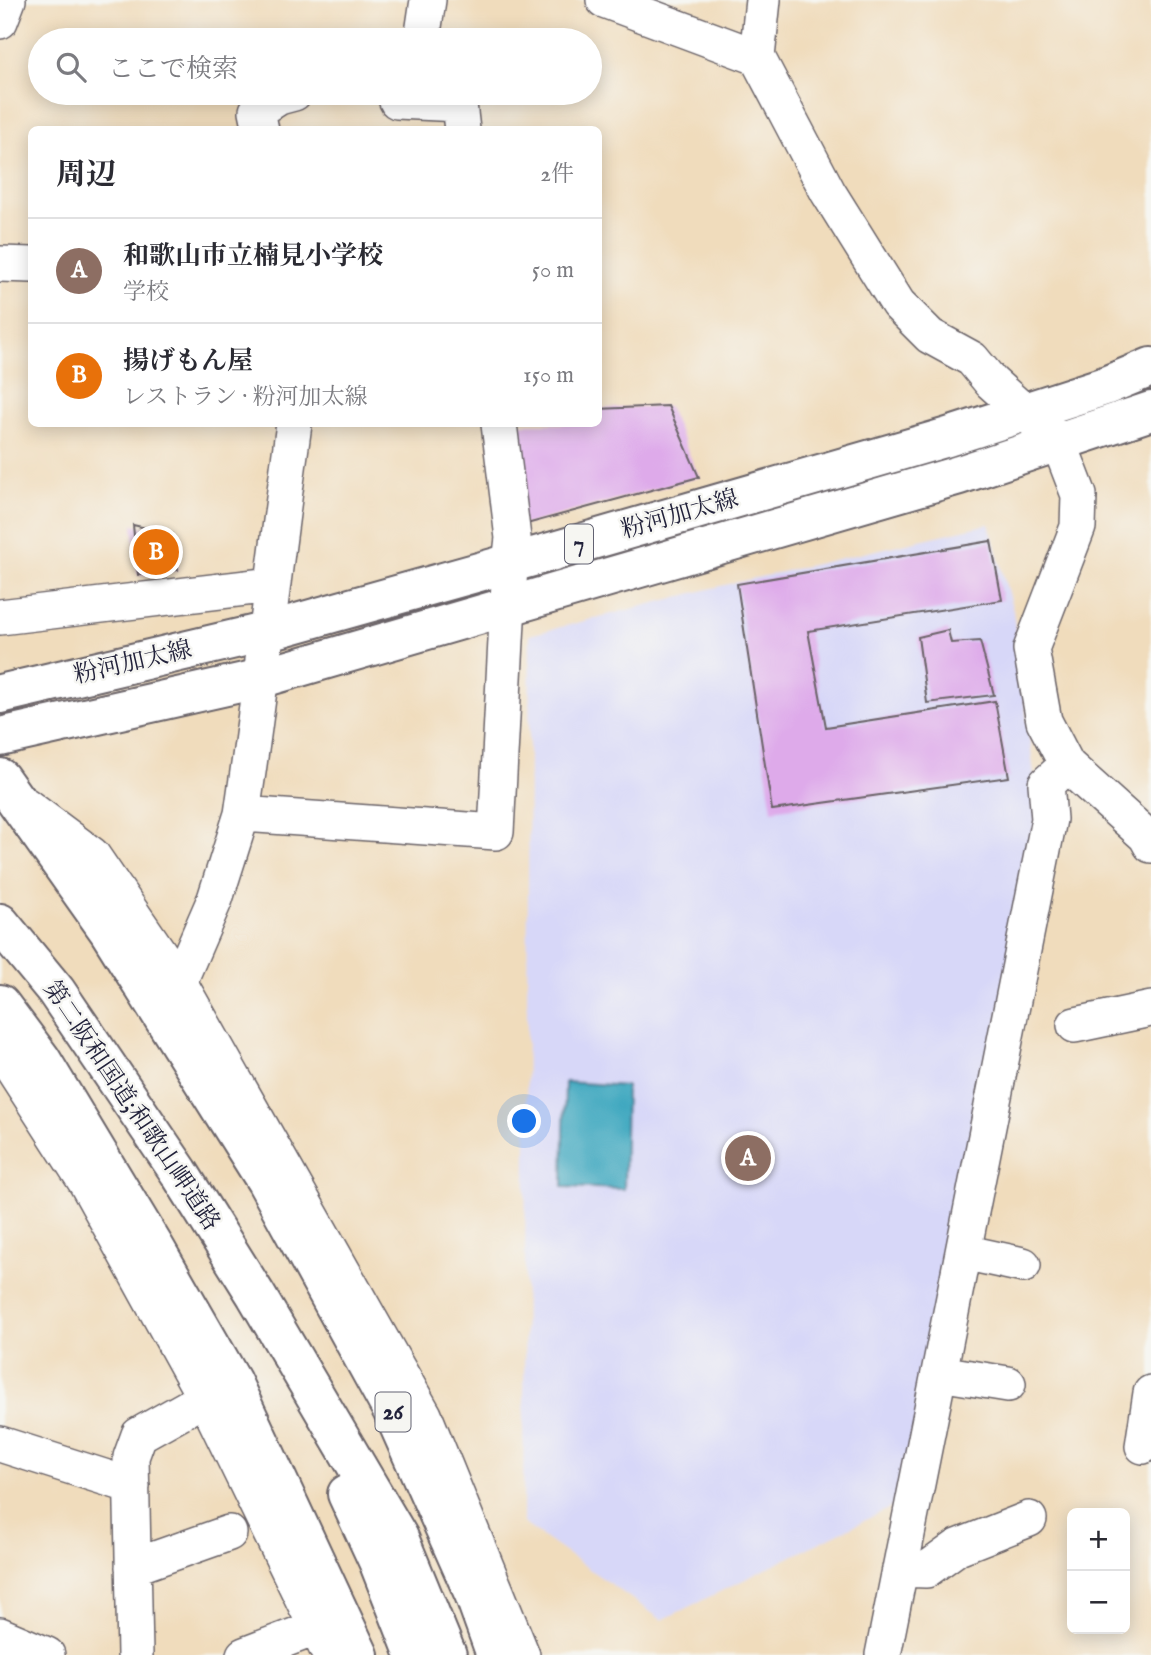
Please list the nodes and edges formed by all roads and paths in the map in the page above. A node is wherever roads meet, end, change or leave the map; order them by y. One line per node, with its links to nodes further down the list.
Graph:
1 (8, 0): 5 (street)
2 (428, 0): 6 (street)
3 (604, 0): 7 (street)
4 (763, 0): 7 (street)
5 (0, 21)
6 (424, 28)
7 (757, 57): 16 (street)
8 (266, 105): 10 (street)
9 (459, 105): 11 (street)
10 (260, 126)
11 (462, 126)
12 (0, 264): 13 (street)
13 (28, 265)
14 (1151, 367): 16 (main road, 粉河加太線 / 7)
15 (1151, 411): 19 (main road, 粉河加太線 / 7)
16 (1024, 413): 19 (street); 20 (main road, 粉河加太線 / 7)
17 (294, 427): 21 (street)
18 (499, 427): 20 (street)
19 (1059, 443): 22 (main road, 粉河加太線 / 7); 28 (street)
20 (510, 564): 22 (street); 24 (main road, 粉河加太線 / 7)
21 (271, 584): 23 (street); 24 (street)
22 (507, 606): 25 (main road, 粉河加太線 / 7); 30 (street)
23 (0, 617)
24 (265, 632): 25 (street); 26 (main road, 粉河加太線 / 7)
25 (262, 677): 27 (main road, 粉河加太線 / 7); 30 (street)
26 (0, 694)
27 (0, 737)
28 (1067, 765): 31 (street); 38 (street)
29 (8, 788): 33 (street); 60 (main road, 26)
30 (242, 814): 33 (street)
31 (1151, 845)
32 (0, 923): 40 (main road, 第二阪和国道;和歌山岬道路 / 26)
33 (179, 982): 61 (street)
34 (0, 1004): 57 (main road)
35 (1151, 1009): 36 (street)
36 (1075, 1025)
37 (0, 1049): 44 (street)
38 (963, 1252): 39 (street); 41 (street)
39 (1023, 1265)
40 (256, 1295): 58 (main road, 26); 59 (main road, 26)
41 (939, 1373): 42 (street); 51 (street)
42 (1008, 1384)
43 (1151, 1393): 46 (street)
44 (205, 1398): 47 (street); 53 (street)
45 (0, 1444): 47 (street)
46 (1143, 1446)
47 (132, 1486): 50 (street)
48 (1029, 1519): 51 (street)
49 (229, 1533): 50 (street)
50 (133, 1567): 55 (street)
51 (900, 1569): 62 (street)
52 (0, 1635): 54 (street)
53 (324, 1641): 56 (street)
54 (47, 1655)
55 (135, 1655)
56 (244, 1655)
57 (359, 1655)
58 (415, 1655)
59 (447, 1655)
60 (496, 1655)
61 (522, 1655)
62 (883, 1655)

